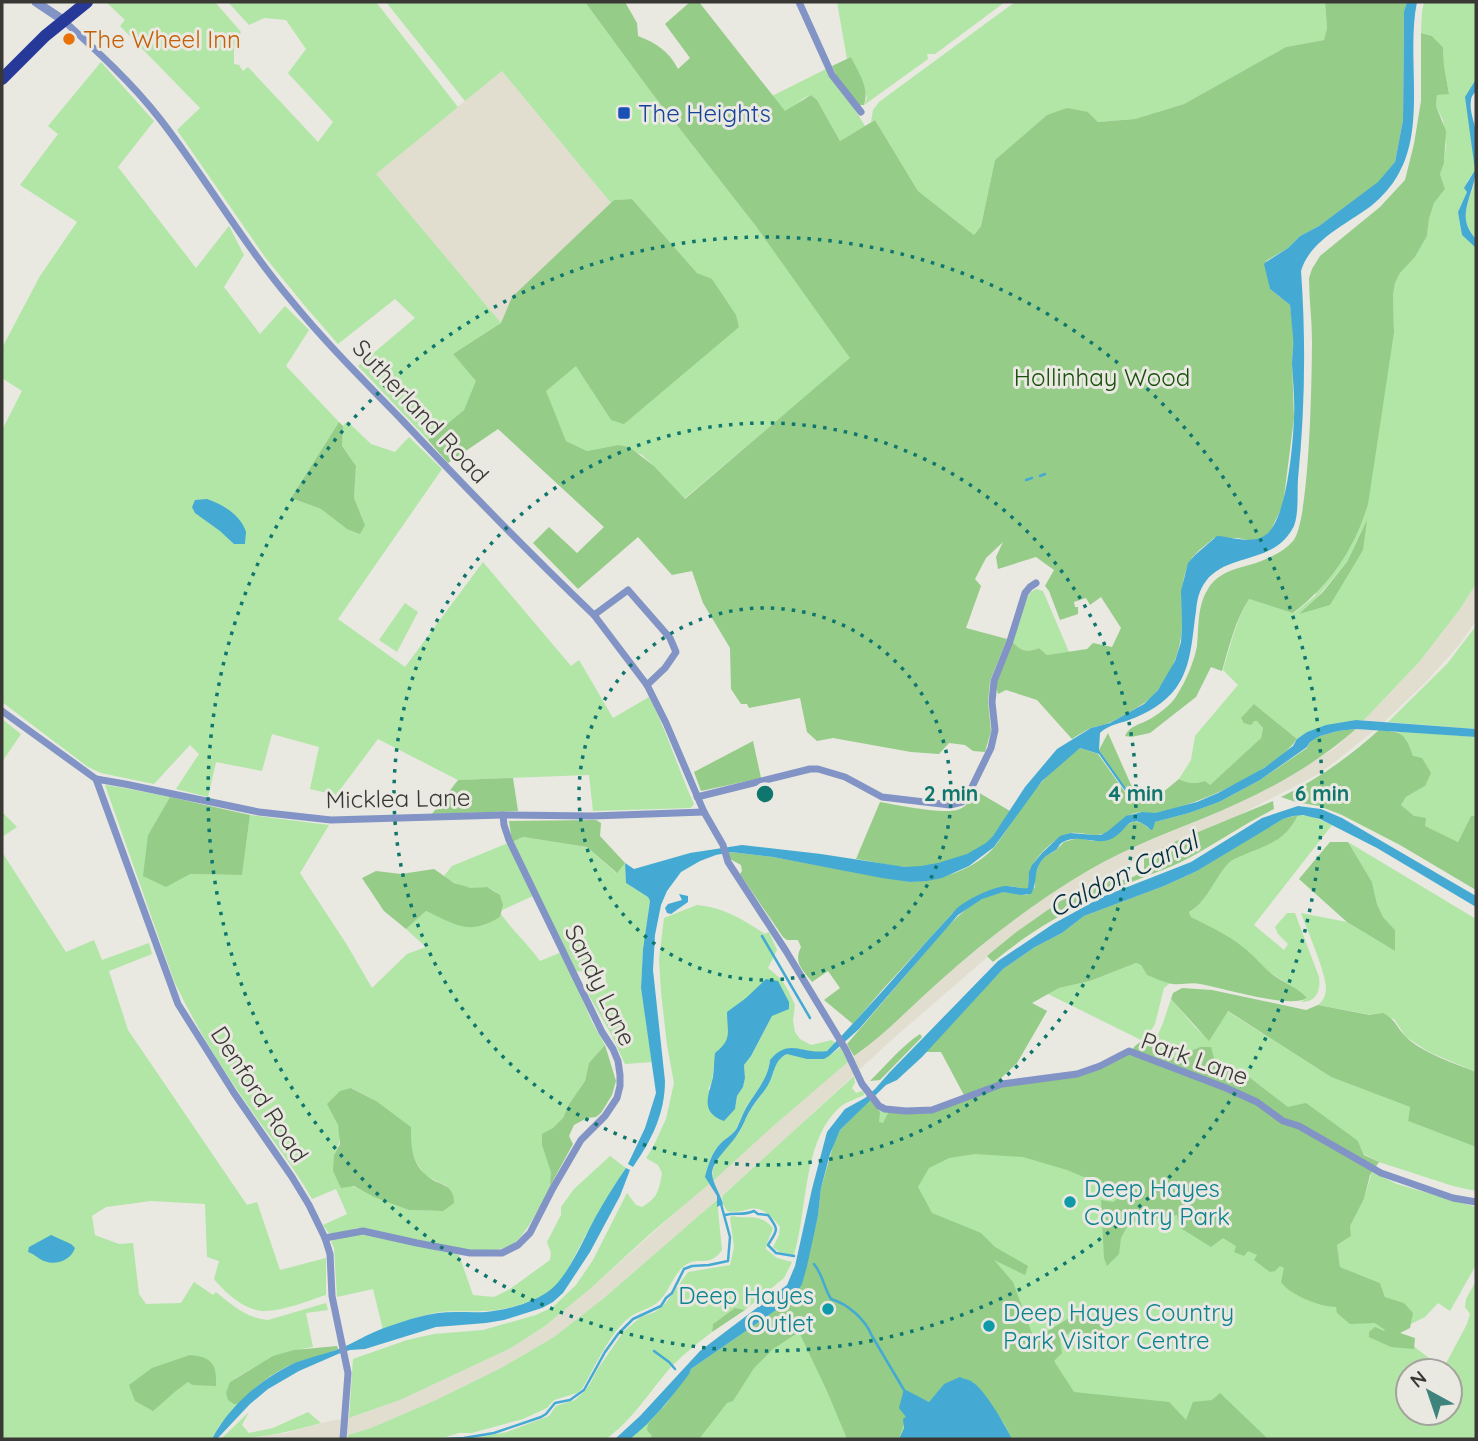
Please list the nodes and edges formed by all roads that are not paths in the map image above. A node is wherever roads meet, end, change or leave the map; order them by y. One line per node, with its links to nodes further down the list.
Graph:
1 (36, 2): 4 (street)
2 (87, 2): 4 (highway)
3 (799, 2): 6 (street)
4 (63, 20): 5 (highway); 8 (street, Sutherland Road)
5 (2, 79)
6 (861, 112)
7 (1037, 583): 12 (street)
8 (594, 615): 9 (street, Sutherland Road); 9 (street)
9 (647, 685): 12 (street, Sutherland Road)
10 (2, 711): 11 (street)
11 (96, 779): 14 (street, Micklea Lane); 17 (street, Denford Road)
12 (697, 797): 13 (street, Sutherland Road)
13 (704, 812): 14 (street, Micklea Lane); 15 (street, Sutherland Road)
14 (503, 815): 17 (street, Sandy Lane)
15 (885, 1109): 16 (street, Park Lane)
16 (1476, 1202)
17 (325, 1238): 18 (street, Denford Road)
18 (343, 1439)

